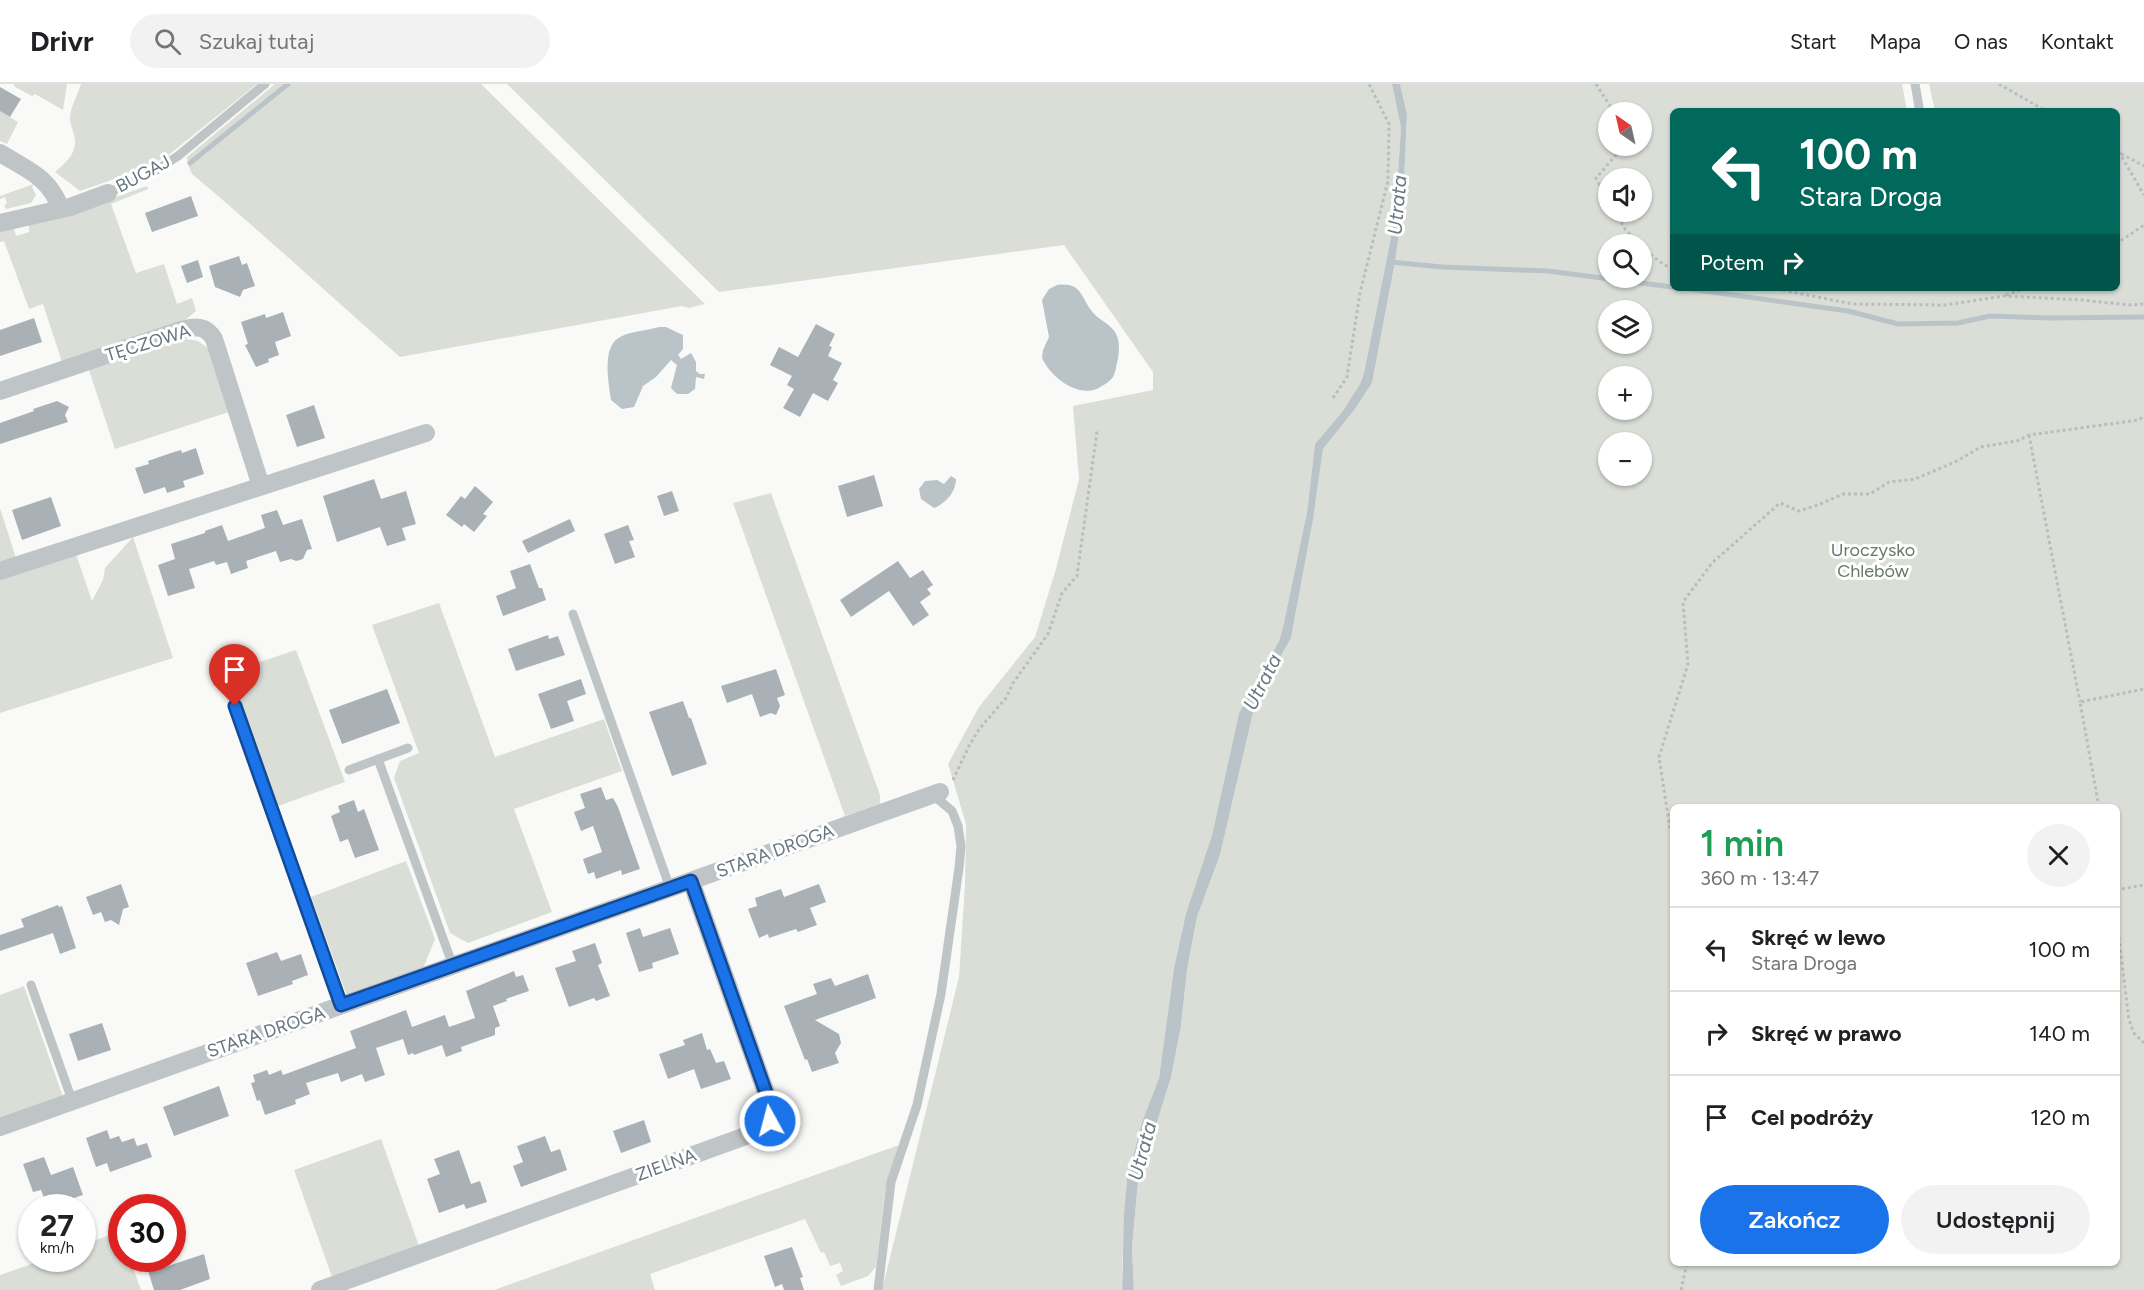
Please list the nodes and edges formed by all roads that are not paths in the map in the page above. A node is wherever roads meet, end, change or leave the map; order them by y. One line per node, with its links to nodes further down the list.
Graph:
1 (265, 84): 5 (lane, BUGAJ)
2 (1915, 84): 3 (lane)
3 (1919, 107)
4 (0, 153): 6 (street)
5 (108, 193): 6 (street, BUGAJ)
6 (61, 209): 7 (street, BUGAJ)
7 (0, 223)
8 (0, 391): 10 (street, TĘCZOWA)
9 (426, 434): 10 (street)
10 (261, 486): 11 (street)
11 (0, 571)
12 (573, 614): 19 (lane)
13 (235, 706): 22 (lane)
14 (408, 748): 15 (lane)
15 (378, 759): 16 (lane); 20 (lane)
16 (350, 770)
17 (938, 796): 18 (street, STARA DROGA); 26 (lane)
18 (691, 881): 19 (street, STARA DROGA); 25 (street, ZIELNA)
19 (670, 888): 20 (street, STARA DROGA)
20 (453, 966): 22 (street, STARA DROGA)
21 (31, 985): 23 (lane)
22 (341, 1005): 23 (street, STARA DROGA)
23 (72, 1100): 24 (street, STARA DROGA)
24 (0, 1127)
25 (320, 1290)
26 (878, 1290)

